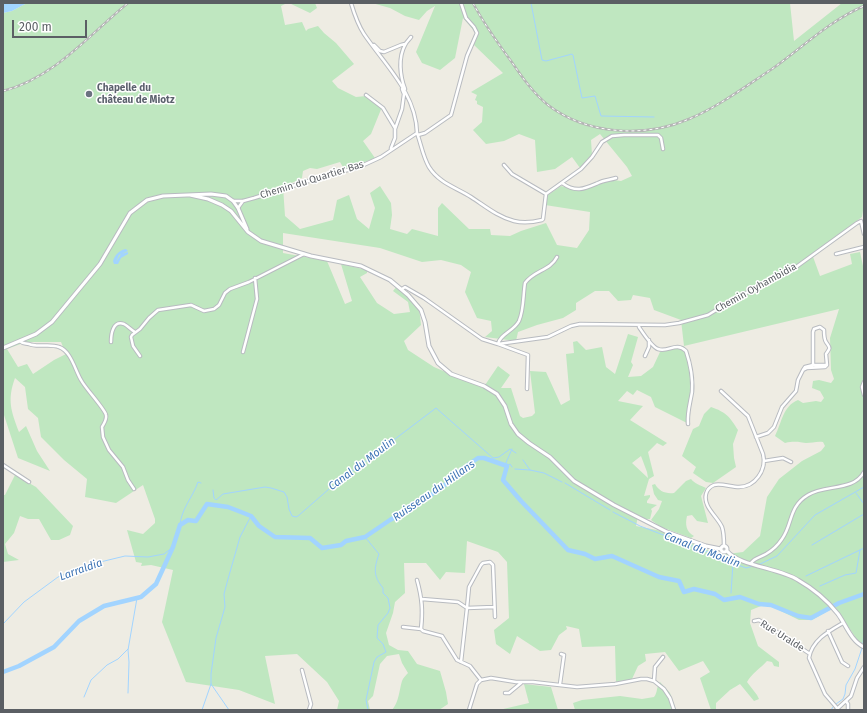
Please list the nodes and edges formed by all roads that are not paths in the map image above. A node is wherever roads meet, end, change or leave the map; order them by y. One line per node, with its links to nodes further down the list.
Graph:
1 (351, 3): 4 (street)
2 (461, 3): 10 (street, Chemin du Quartier Bas)
3 (411, 37): 5 (street)
4 (370, 42): 5 (street); 6 (street)
5 (405, 44): 7 (street)
6 (401, 84): 7 (street); 9 (street)
7 (406, 93): 10 (street)
8 (366, 95): 9 (street)
9 (395, 129): 12 (street)
10 (417, 134): 12 (street, Chemin du Quartier Bas); 16 (street)
11 (663, 148): 15 (street)
12 (391, 150): 18 (street, Chemin du Quartier Bas)
13 (504, 165): 16 (street)
14 (616, 178): 15 (street)
15 (562, 183): 16 (street)
16 (546, 194)
17 (190, 195): 19 (street); 19 (street); 33 (street)
18 (243, 201): 19 (street, Chemin du Quartier Bas); 20 (street)
19 (229, 204): 20 (street); 21 (street)
20 (238, 208): 21 (street); 22 (street)
21 (231, 212): 22 (street)
22 (248, 232): 25 (street)
23 (864, 234): 30 (street, Chemin Oyhambidia)
24 (864, 247): 26 (street)
25 (304, 254): 28 (street); 29 (street)
26 (836, 254)
27 (557, 256): 35 (street)
28 (255, 278): 31 (street); 37 (street)
29 (402, 289): 35 (street, Chemin Oyhambidia); 56 (street)
30 (639, 326): 32 (street); 35 (street, Chemin Oyhambidia)
31 (135, 332): 34 (street); 38 (street)
32 (649, 340): 39 (street); 47 (street)
33 (20, 341): 36 (street); 54 (street)
34 (111, 342)
35 (498, 344): 44 (street)
36 (3, 348)
37 (243, 352)
38 (140, 356)
39 (645, 356)
40 (813, 364): 41 (street); 41 (street); 42 (street)
41 (827, 365): 42 (street)
42 (803, 370): 48 (street)
43 (864, 382): 46 (street)
44 (527, 389)
45 (721, 391): 48 (street)
46 (864, 395)
47 (688, 424)
48 (756, 437): 49 (street)
49 (764, 461): 50 (street); 55 (street)
50 (791, 462)
51 (3, 464): 53 (street)
52 (864, 472): 58 (street)
53 (29, 482)
54 (134, 489)
55 (724, 546): 56 (street); 57 (street)
56 (721, 549): 57 (street)
57 (727, 550): 58 (street)
58 (751, 563): 65 (street)
59 (417, 580): 60 (street)
60 (422, 599): 62 (street); 67 (street)
61 (494, 607): 62 (street); 62 (street); 63 (street)
62 (468, 608): 73 (street)
63 (495, 617)
64 (754, 621): 71 (street, Rue Uralde)
65 (843, 623): 68 (street); 69 (street)
66 (403, 627): 67 (street)
67 (421, 629): 73 (street)
68 (828, 631): 71 (street); 74 (street)
69 (863, 647)
70 (561, 654): 80 (street)
71 (810, 654): 83 (street)
72 (663, 657): 78 (street)
73 (461, 662): 77 (street)
74 (848, 666)
75 (864, 667): 82 (street)
76 (302, 670): 84 (street)
77 (481, 680): 79 (street); 85 (street)
78 (654, 681): 80 (street); 86 (street)
79 (521, 682): 80 (street); 81 (street)
80 (560, 684)
81 (505, 693)
82 (846, 701): 83 (street); 87 (street)
83 (837, 709)
84 (309, 710)
85 (470, 710)
86 (674, 710)
87 (848, 710)

